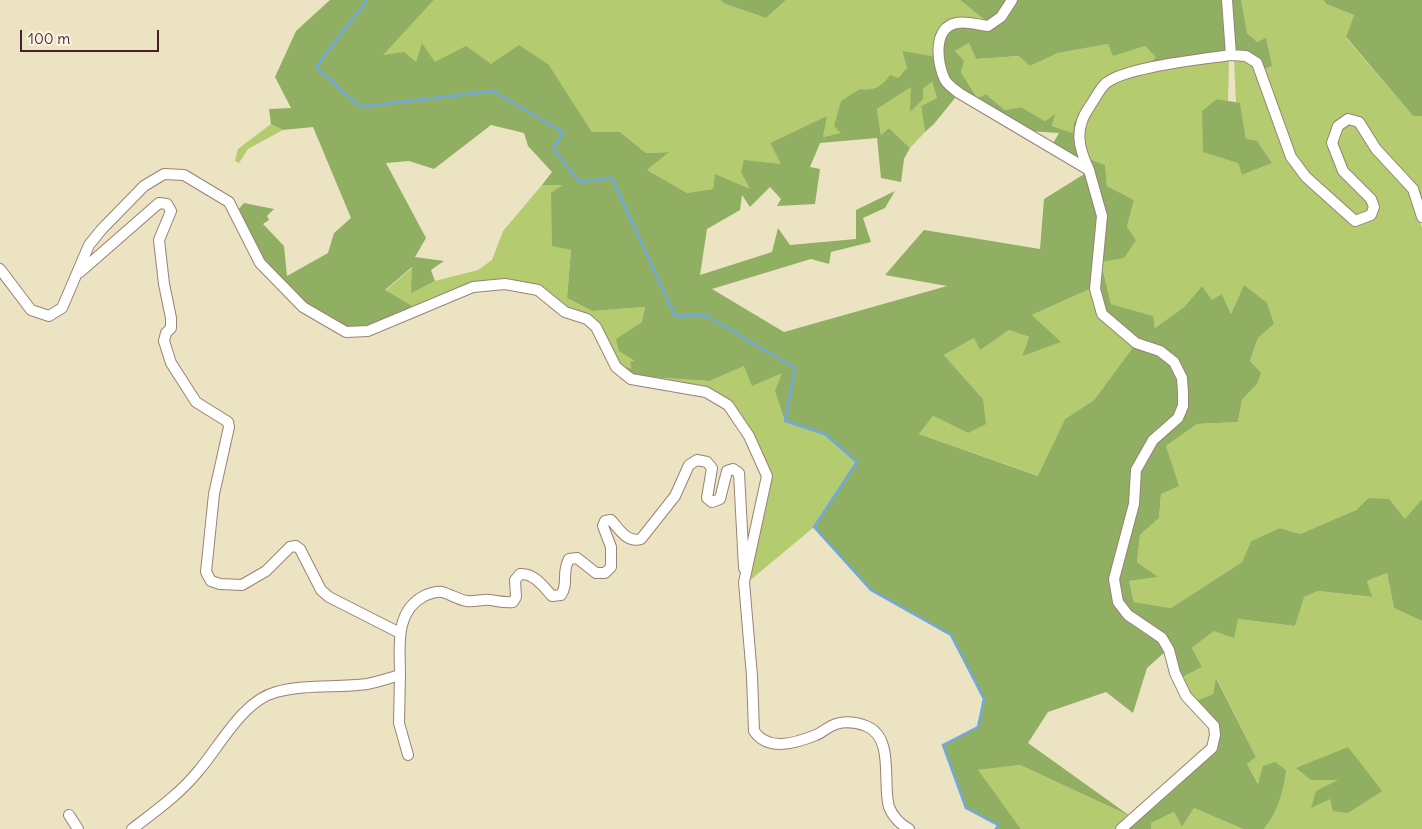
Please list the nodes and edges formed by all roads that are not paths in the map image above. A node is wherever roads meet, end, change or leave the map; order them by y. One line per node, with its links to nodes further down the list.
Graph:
1 (1012, 0): 4 (street)
2 (1227, 0): 3 (street)
3 (1231, 55): 4 (street); 5 (street)
4 (1089, 170): 16 (street)
5 (1422, 217)
6 (0, 269): 7 (street)
7 (78, 274): 8 (street); 9 (street)
8 (744, 582): 9 (street); 15 (street)
9 (400, 633): 10 (street)
10 (400, 676): 11 (street); 14 (street)
11 (408, 755)
12 (69, 815): 13 (street)
13 (78, 829)
14 (132, 829)
15 (909, 829)
16 (1121, 829)

